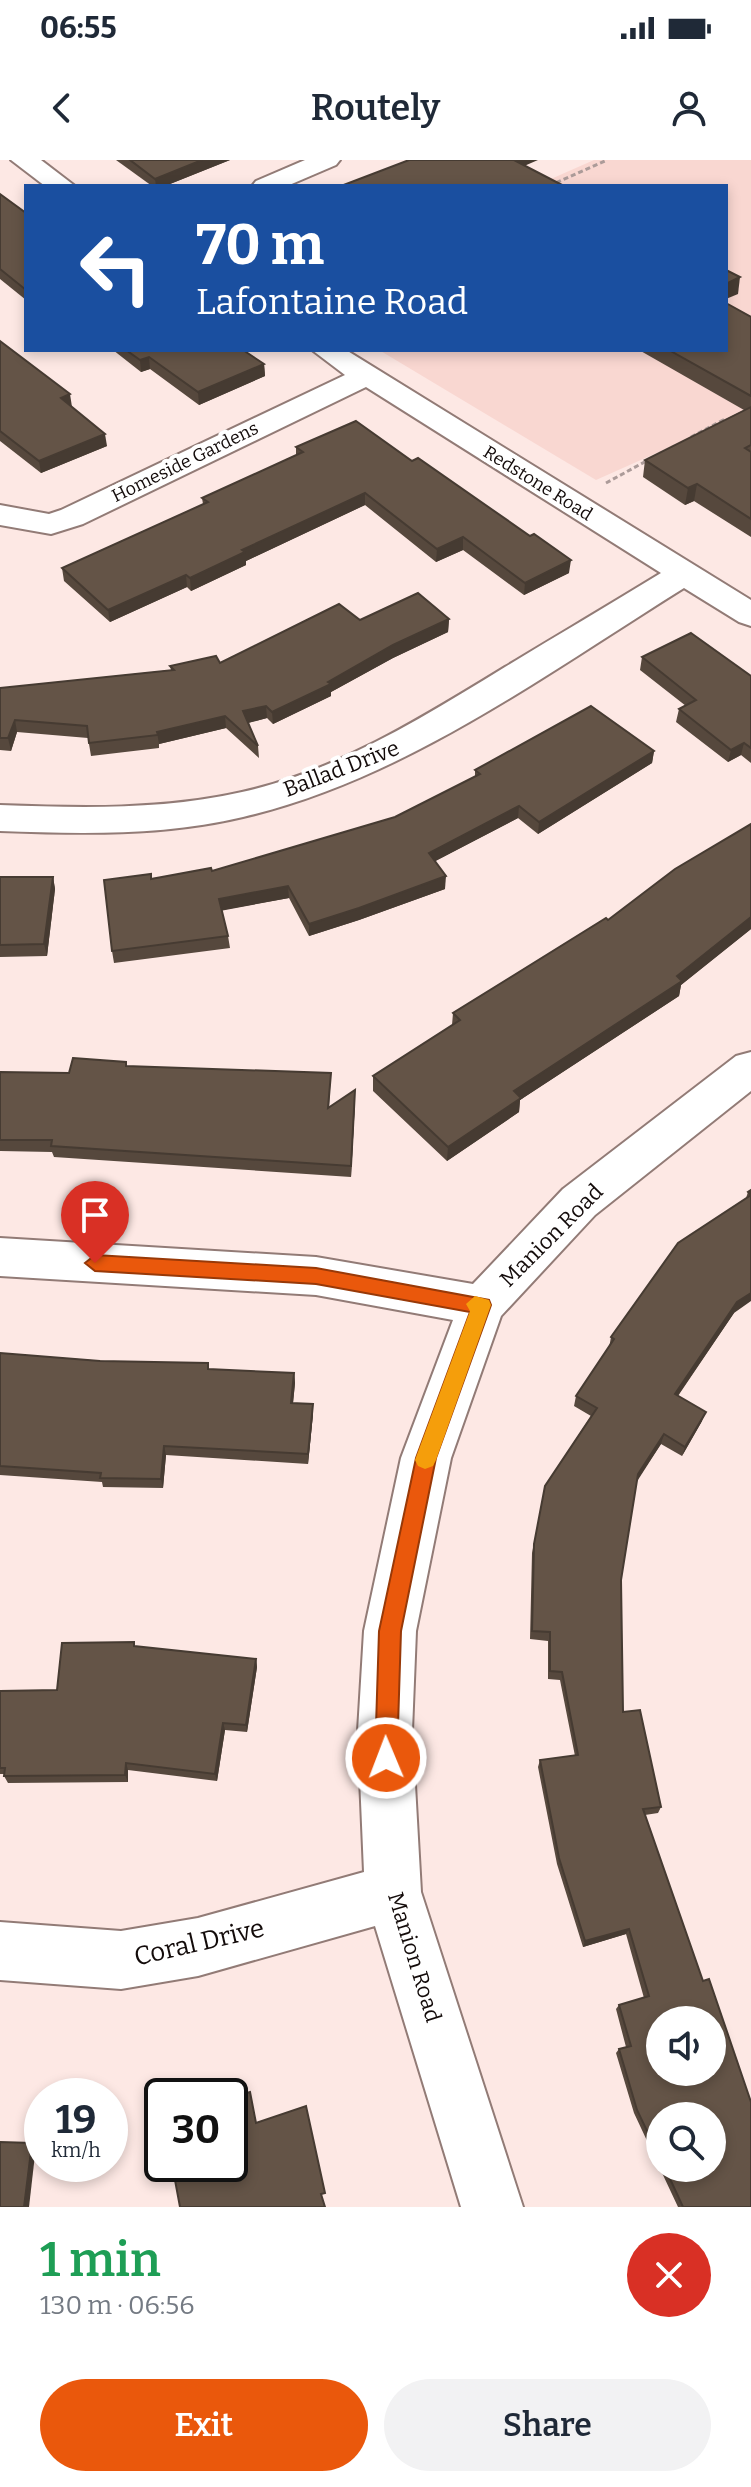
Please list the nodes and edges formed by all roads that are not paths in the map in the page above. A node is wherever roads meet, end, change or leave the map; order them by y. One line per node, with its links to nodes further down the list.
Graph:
1 (24, 160): 3 (street)
2 (327, 160): 4 (street)
3 (59, 184)
4 (270, 184)
5 (329, 352): 6 (street, Redstone Road)
6 (366, 376): 7 (street, Homeside Gardens); 8 (street, Redstone Road)
7 (0, 515)
8 (684, 573): 9 (street, Redstone Road); 10 (street, Ballad Drive)
9 (751, 615)
10 (0, 818)
11 (751, 1068): 13 (street, Manion Road)
12 (0, 1257): 13 (street)
13 (482, 1305): 14 (street, Manion Road)
14 (393, 1892): 15 (street, Coral Drive); 16 (street, Manion Road)
15 (0, 1951)
16 (492, 2207)

